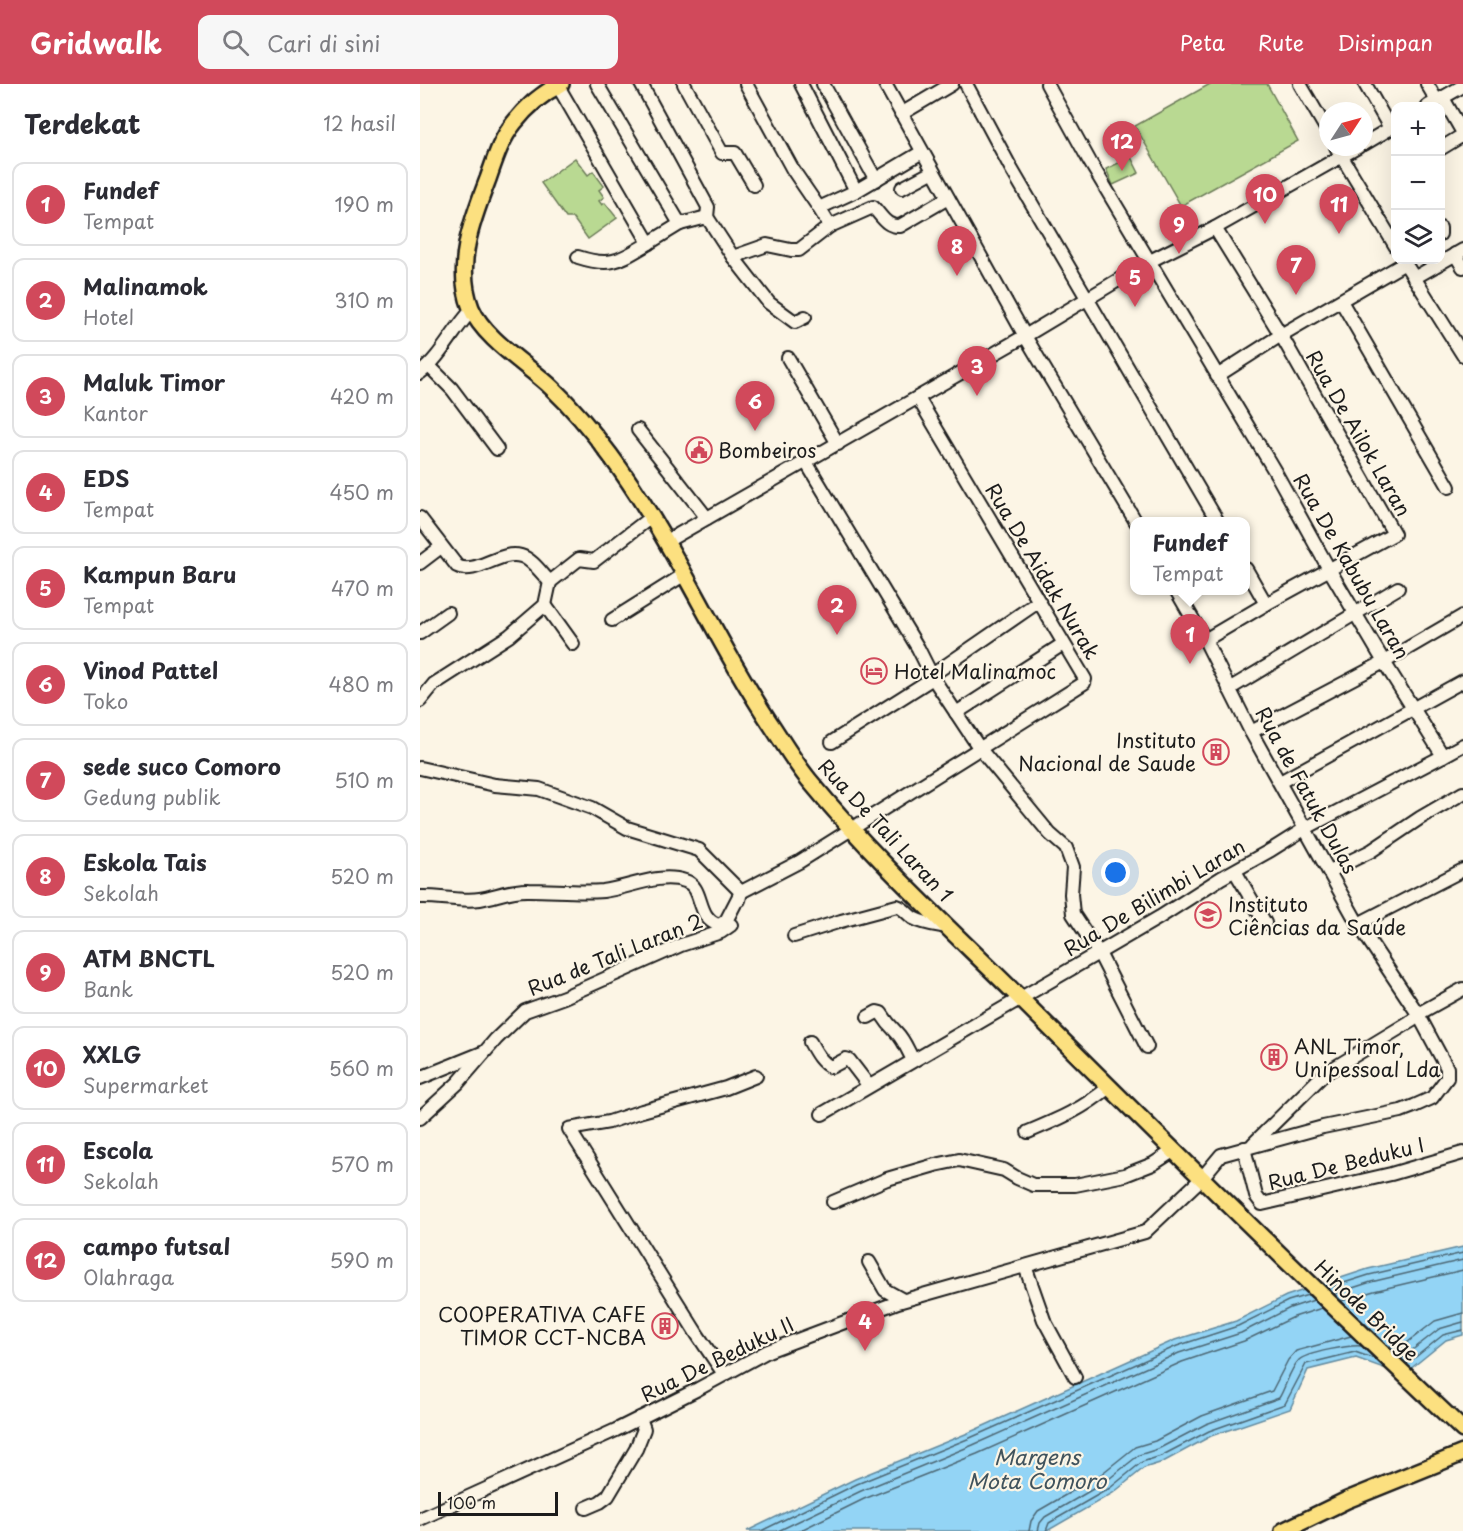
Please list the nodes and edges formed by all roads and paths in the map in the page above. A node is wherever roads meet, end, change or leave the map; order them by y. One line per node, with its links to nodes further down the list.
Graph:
1 (597, 84): 36 (street)
2 (641, 84): 35 (street)
3 (684, 84): 30 (street)
4 (746, 84): 34 (street)
5 (801, 84): 32 (street)
6 (823, 84): 29 (street)
7 (885, 84): 18 (street)
8 (952, 84): 18 (street)
9 (966, 84): 49 (street)
10 (1047, 84): 44 (street, Rua De Kabubu Laran)
11 (1300, 84): 19 (street)
12 (1365, 84): 20 (street)
13 (1427, 84): 16 (street)
14 (560, 85): 40 (street); 51 (main road)
15 (1463, 86): 16 (street)
16 (1436, 102)
17 (1445, 113): 22 (street)
18 (901, 114): 25 (street)
19 (1319, 117)
20 (1391, 123)
21 (1391, 127): 23 (street)
22 (1463, 134): 24 (street)
23 (1373, 138)
24 (1445, 146)
25 (921, 152): 28 (street); 29 (street)
26 (1332, 156): 38 (street)
27 (1341, 156): 39 (street)
28 (932, 171): 31 (street); 33 (street)
29 (876, 180): 32 (street)
30 (754, 185)
31 (902, 188)
32 (856, 191): 34 (street)
33 (948, 198): 37 (street); 53 (street)
34 (819, 208): 37 (street)
35 (707, 217): 36 (street); 43 (street)
36 (680, 224): 40 (street)
37 (830, 226): 43 (street)
38 (1215, 228): 44 (street); 54 (street, Rua De Ailok Laran)
39 (1391, 240)
40 (648, 243): 42 (street)
41 (1459, 252): 47 (street); 48 (street)
42 (578, 256)
43 (733, 256): 52 (street)
44 (1149, 261): 49 (street); 58 (street, Rua De Kabubu Laran)
45 (1399, 264): 50 (street)
46 (1406, 264): 48 (street)
47 (1463, 267)
48 (1414, 278): 55 (street)
49 (1087, 297): 53 (street); 66 (street)
50 (1341, 301): 54 (street); 64 (street)
51 (472, 310): 57 (street); 68 (main road, Rua De Tali Laran 1)
52 (805, 317)
53 (1025, 336): 59 (street); 65 (street)
54 (1281, 336): 58 (street); 73 (street, Rua De Ailok Laran)
55 (1463, 355)
56 (788, 358): 61 (street)
57 (425, 369): 62 (street)
58 (1217, 376): 73 (street, Rua De Kabubu Laran)
59 (918, 398): 61 (street); 79 (street, Rua De Aidak Nurak)
60 (639, 430): 69 (street)
61 (837, 444): 63 (street)
62 (497, 449)
63 (806, 462): 69 (street); 91 (street)
64 (1449, 487)
65 (1133, 517)
66 (1215, 517)
67 (420, 518): 71 (street)
68 (651, 518): 70 (main road, Rua De Tali Laran 1); 76 (street)
69 (707, 518): 70 (street)
70 (667, 541): 74 (main road, Rua De Tali Laran 1)
71 (441, 547): 72 (street); 76 (street)
72 (420, 563)
73 (1329, 568): 80 (street, Rua De Ailok Laran); 83 (street, Rua De Kabubu Laran)
74 (685, 574): 85 (street); 106 (main road, Rua De Tali Laran 1)
75 (1250, 577): 80 (street)
76 (550, 582): 81 (street)
77 (1398, 588): 83 (street)
78 (1178, 595): 87 (street, Rua de Fatuk Dulas)
79 (1038, 603): 89 (street, Rua De Aidak Nurak); 91 (street)
80 (1266, 604): 87 (street, Rua De Ailok Laran)
81 (545, 605): 88 (street); 94 (street)
82 (448, 613): 86 (street)
83 (1356, 614): 90 (street, Rua De Kabubu Laran); 93 (street)
84 (1463, 616): 90 (street)
85 (612, 620)
86 (420, 633)
87 (1205, 640): 93 (street, Rua de Fatuk Dulas)
88 (573, 644)
89 (1063, 644): 96 (street); 100 (street, Rua De Aidak Nurak)
90 (1384, 662): 95 (street, Rua De Kabubu Laran); 97 (street)
91 (933, 676): 96 (street); 98 (street)
92 (1463, 681): 95 (street)
93 (1229, 689): 97 (street, Rua de Fatuk Dulas)
94 (420, 701)
95 (1412, 710): 101 (street, Rua De Kabubu Laran); 103 (street)
96 (956, 713): 100 (street)
97 (1251, 732): 103 (street, Rua de Fatuk Dulas)
98 (832, 742)
99 (1463, 745): 101 (street)
100 (980, 748): 106 (street, Rua De Aidak Nurak); 116 (street)
101 (1443, 756): 105 (street)
102 (420, 768): 110 (street)
103 (1280, 782): 105 (street, Rua de Fatuk Dulas)
104 (1463, 793): 109 (street)
105 (1306, 828): 108 (street, Rua De Bilimbi Laran); 109 (street, Rua de Fatuk Dulas)
106 (851, 829): 110 (street, Rua De Aidak Nurak); 114 (main road, Rua De Tali Laran 1)
107 (1463, 870): 113 (street)
108 (1235, 871): 112 (street); 116 (street, Rua De Bilimbi Laran)
109 (1330, 871): 113 (street, Rua de Fatuk Dulas)
110 (741, 892): 111 (street); 123 (street, Rua de Tali Laran 2)
111 (420, 897)
112 (1265, 923)
113 (1358, 924): 119 (street, Rua de Fatuk Dulas)
114 (947, 927): 115 (street); 118 (main road, Rua De Tali Laran 1)
115 (794, 936)
116 (1099, 953): 118 (street, Rua De Bilimbi Laran); 122 (street)
117 (1463, 989): 119 (street)
118 (1020, 998): 124 (street, Rua De Bilimbi Laran); 128 (main road, Rua De Tali Laran 1)
119 (1418, 1014): 132 (street); 132 (street, Rua de Fatuk Dulas)
120 (868, 1017): 124 (street)
121 (810, 1042): 127 (street)
122 (1147, 1047)
123 (486, 1051): 126 (street); 130 (street, Rua de Tali Laran 2)
124 (913, 1060): 127 (street, Rua De Bilimbi Laran)
125 (756, 1076): 142 (street)
126 (420, 1077)
127 (869, 1086): 129 (street, Rua De Bilimbi Laran)
128 (1109, 1087): 131 (street); 133 (main road, Rua De Tali Laran 1)
129 (822, 1114)
130 (420, 1118)
131 (1028, 1132)
132 (1248, 1147): 134 (street, Rua De Beduku I); 135 (street, Rua de Fatuk Dulas)
133 (1173, 1151): 135 (main road, Rua De Tali Laran 1); 136 (street)
134 (1463, 1153)
135 (1201, 1179): 137 (main road, Rua De Tali Laran 1); 138 (street, Rua de Fatuk Dulas)
136 (833, 1202)
137 (1243, 1219): 145 (main road, Hinode Bridge)
138 (1145, 1232): 140 (street, Rua De Beduku II)
139 (868, 1262): 141 (street)
140 (1025, 1266): 141 (street, Rua De Beduku II); 143 (street)
141 (903, 1300): 142 (street, Rua De Beduku II)
142 (724, 1374): 144 (street, Rua De Beduku II)
143 (1075, 1377)
144 (640, 1418): 147 (street); 148 (street, Rua De Beduku II)
145 (1463, 1430)
146 (1463, 1453): 149 (main road)
147 (586, 1508)
148 (420, 1519)
149 (1283, 1531)

